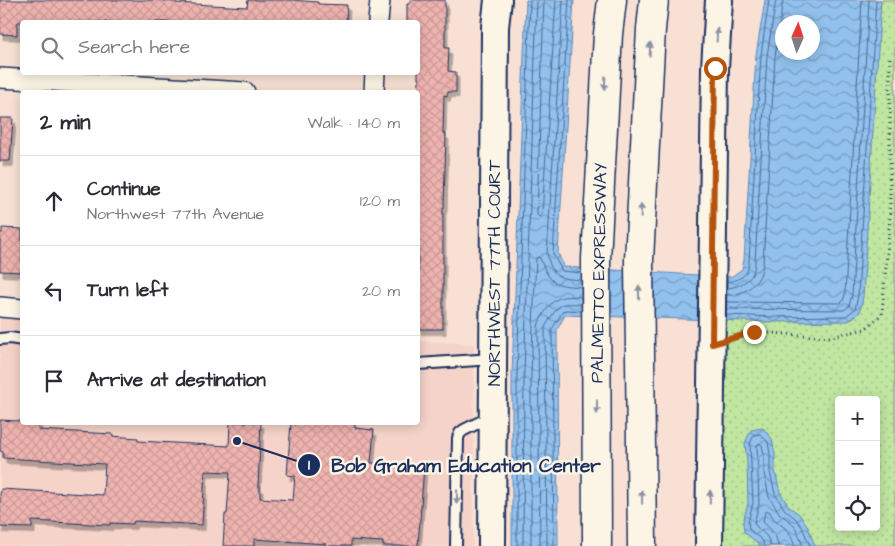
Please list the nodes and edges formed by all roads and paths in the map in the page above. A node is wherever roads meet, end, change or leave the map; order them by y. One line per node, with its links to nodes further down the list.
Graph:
1 (380, 0): 6 (street)
2 (498, 0): 17 (street, NORTHWEST 77TH COURT)
3 (612, 0): 22 (highway, PALMETTO EXPRESSWAY, one-way to 22)
4 (654, 0): 23 (highway, one-way to 4)
5 (719, 0): 14 (street, one-way to 5)
6 (378, 20)
7 (890, 57): 14 (path)
8 (375, 75): 11 (street)
9 (0, 78): 10 (street)
10 (210, 90)
11 (374, 90)
12 (0, 307): 13 (street)
13 (20, 309)
14 (712, 335): 24 (street, one-way to 14)
15 (0, 339): 16 (lane)
16 (20, 340)
17 (493, 359): 18 (lane); 19 (street, NORTHWEST 77TH COURT)
18 (420, 364)
19 (493, 415): 20 (lane, one-way to 20); 21 (street, NORTHWEST 77TH COURT)
20 (456, 546)
21 (492, 546)
22 (598, 546)
23 (642, 546)
24 (709, 546)

